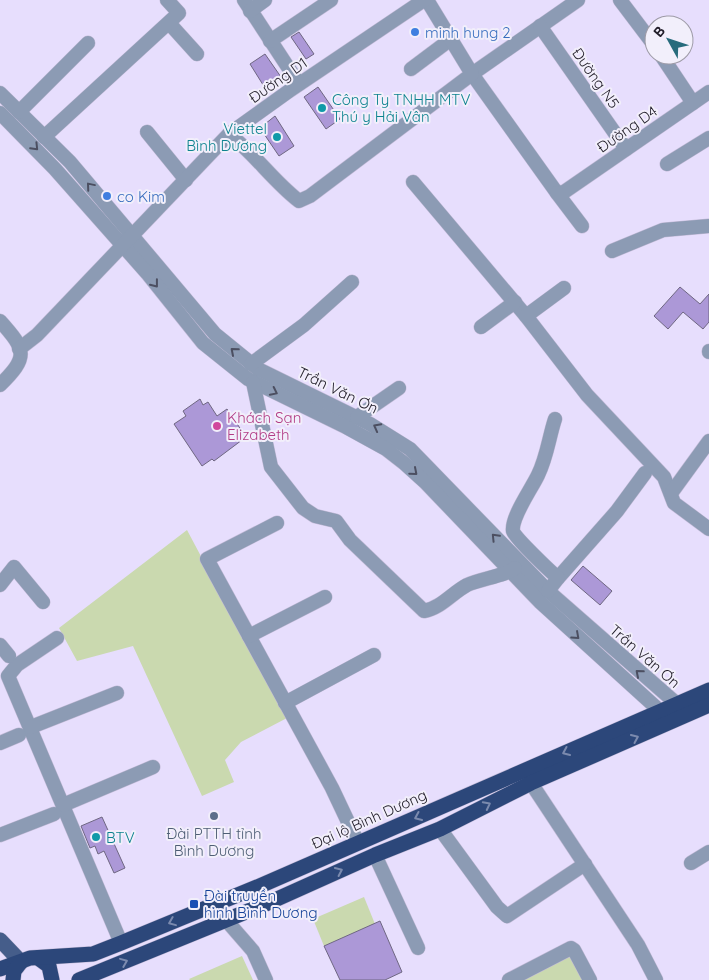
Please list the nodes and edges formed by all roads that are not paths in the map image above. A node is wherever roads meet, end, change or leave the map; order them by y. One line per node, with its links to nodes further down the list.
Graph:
1 (167, 0): 8 (street)
2 (265, 0): 7 (street)
3 (331, 0): 12 (street)
4 (425, 0): 11 (street); 18 (street, Đường D1)
5 (578, 0): 9 (street)
6 (620, 0): 10 (street)
7 (247, 5): 12 (street)
8 (169, 23): 14 (street); 26 (street)
9 (540, 26): 17 (street); 28 (street, Đường N5)
10 (644, 32)
11 (451, 39): 16 (street); 17 (street)
12 (270, 41): 18 (street)
13 (88, 43): 22 (street)
14 (197, 54)
15 (667, 65): 21 (street)
16 (411, 69)
17 (472, 74): 25 (street); 32 (street)
18 (299, 84): 25 (street, Đường D1)
19 (709, 92): 21 (street, Đường D4)
20 (0, 93): 22 (street, Trần Văn Ơn)
21 (693, 103): 28 (street, Đường D4)
22 (19, 112): 26 (street, Trần Văn Ơn)
23 (0, 113): 35 (street, Trần Văn Ơn, one-way to 35)
24 (147, 132): 30 (street)
25 (229, 134): 30 (street, Đường D1)
26 (44, 137): 35 (street, Trần Văn Ơn, one-way to 26)
27 (709, 138): 29 (street)
28 (626, 149): 32 (street, Đường D4)
29 (667, 164)
30 (186, 180): 35 (street, Đường D1)
31 (413, 182): 39 (street)
32 (561, 192): 33 (street)
33 (582, 226)
34 (709, 226): 36 (street)
35 (128, 242): 43 (street, Đường D1); 44 (street, Trần Văn Ơn, one-way to 35); 45 (street, Trần Văn Ơn, one-way to 45)
36 (612, 251)
37 (352, 282): 44 (street)
38 (564, 288): 40 (street)
39 (514, 302): 40 (street); 42 (street)
40 (526, 316): 52 (street)
41 (0, 321): 43 (street)
42 (481, 327)
43 (19, 349): 46 (street)
44 (251, 364): 48 (street, Trần Văn Ơn)
45 (253, 382): 55 (street, Trần Văn Ơn, one-way to 55); 55 (street)
46 (0, 385)
47 (399, 388): 48 (street)
48 (357, 417): 55 (street, Trần Văn Ơn, one-way to 48)
49 (555, 419): 56 (street)
50 (709, 441): 52 (street)
51 (645, 473): 56 (street)
52 (672, 492): 54 (street)
53 (277, 523): 61 (street)
54 (709, 529)
55 (516, 568): 58 (street, Trần Văn Ơn); 71 (street, Trần Văn Ơn, one-way to 71)
56 (558, 578): 58 (street)
57 (0, 585): 60 (street)
58 (548, 591): 69 (street, Trần Văn Ơn, one-way to 58)
59 (325, 596): 61 (street)
60 (43, 602)
61 (249, 636): 68 (street)
62 (57, 638): 72 (street)
63 (0, 645): 65 (street)
64 (374, 655): 68 (street)
65 (9, 656)
66 (709, 690): 69 (highway, Đại lộ Bình Dương)
67 (117, 692): 72 (street)
68 (285, 703): 79 (street)
69 (677, 704): 71 (highway, Đại lộ Bình Dương)
70 (709, 705): 75 (highway, one-way to 70)
71 (660, 711): 79 (highway, Đại lộ Bình Dương, one-way to 79)
72 (25, 731): 73 (street); 76 (street)
73 (0, 743)
74 (153, 767): 76 (street)
75 (532, 783): 77 (highway, one-way to 75); 83 (street)
76 (59, 809): 78 (street); 86 (street)
77 (440, 829): 81 (highway); 83 (street)
78 (0, 835)
79 (358, 843): 86 (highway, Đại lộ Bình Dương, one-way to 86)
80 (709, 852): 82 (street)
81 (375, 854): 84 (highway, one-way to 81); 87 (street)
82 (691, 863)
83 (585, 864): 97 (street)
84 (226, 920): 93 (highway, one-way to 84); 94 (street)
85 (0, 940): 89 (main road)
86 (121, 943): 88 (highway, Đại lộ Bình Dương)
87 (418, 948)
88 (38, 958): 89 (highway, Đại lộ Bình Dương); 92 (highway)
89 (21, 962): 90 (highway); 91 (highway)
90 (0, 969)
91 (13, 980)
92 (52, 980)
93 (79, 980)
94 (266, 980)
95 (509, 980): 96 (street)
96 (590, 980)
97 (656, 980)

